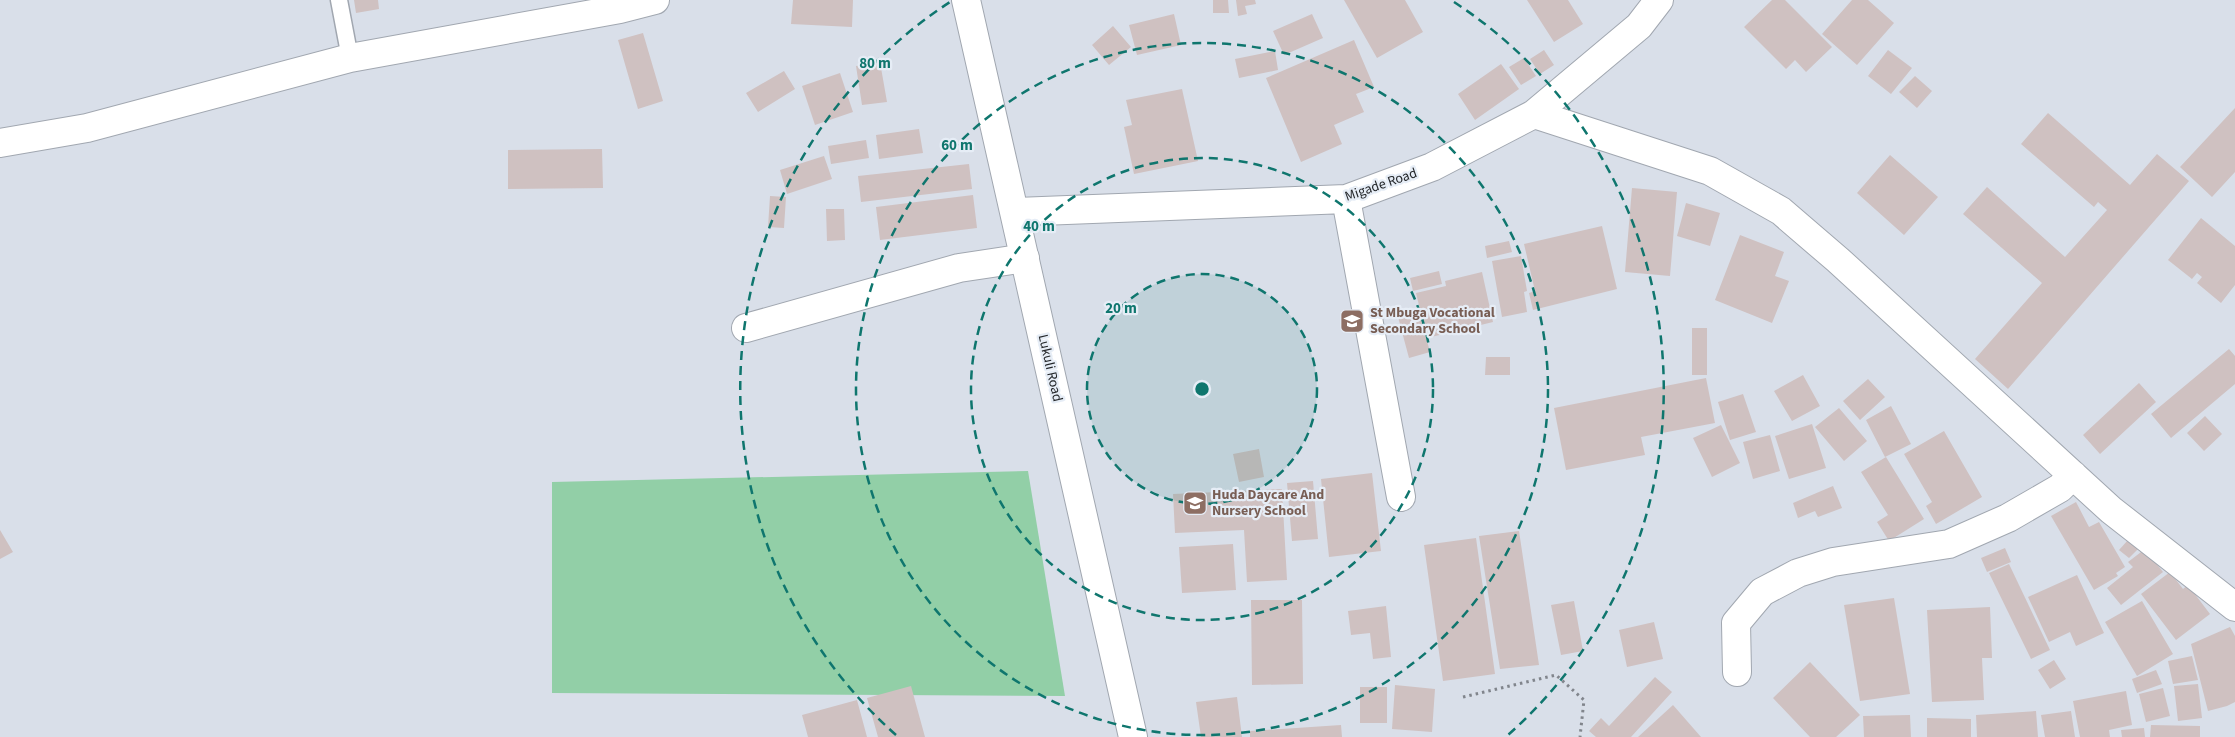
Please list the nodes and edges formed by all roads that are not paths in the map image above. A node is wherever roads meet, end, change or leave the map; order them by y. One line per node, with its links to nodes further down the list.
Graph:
1 (339, 0): 5 (lane)
2 (655, 0): 5 (street)
3 (966, 0): 9 (street, Lukuli Road)
4 (1659, 0): 6 (street, Migade Road)
5 (350, 58): 7 (street)
6 (1534, 114): 8 (street, Migade Road); 12 (street)
7 (0, 143)
8 (1346, 199): 9 (street, Migade Road); 13 (street)
9 (1015, 212): 10 (street, Lukuli Road)
10 (1025, 258): 11 (street); 16 (street, Lukuli Road)
11 (746, 328)
12 (2073, 475): 14 (street); 15 (street)
13 (1401, 497)
14 (2235, 607)
15 (1737, 672)
16 (1133, 737)

